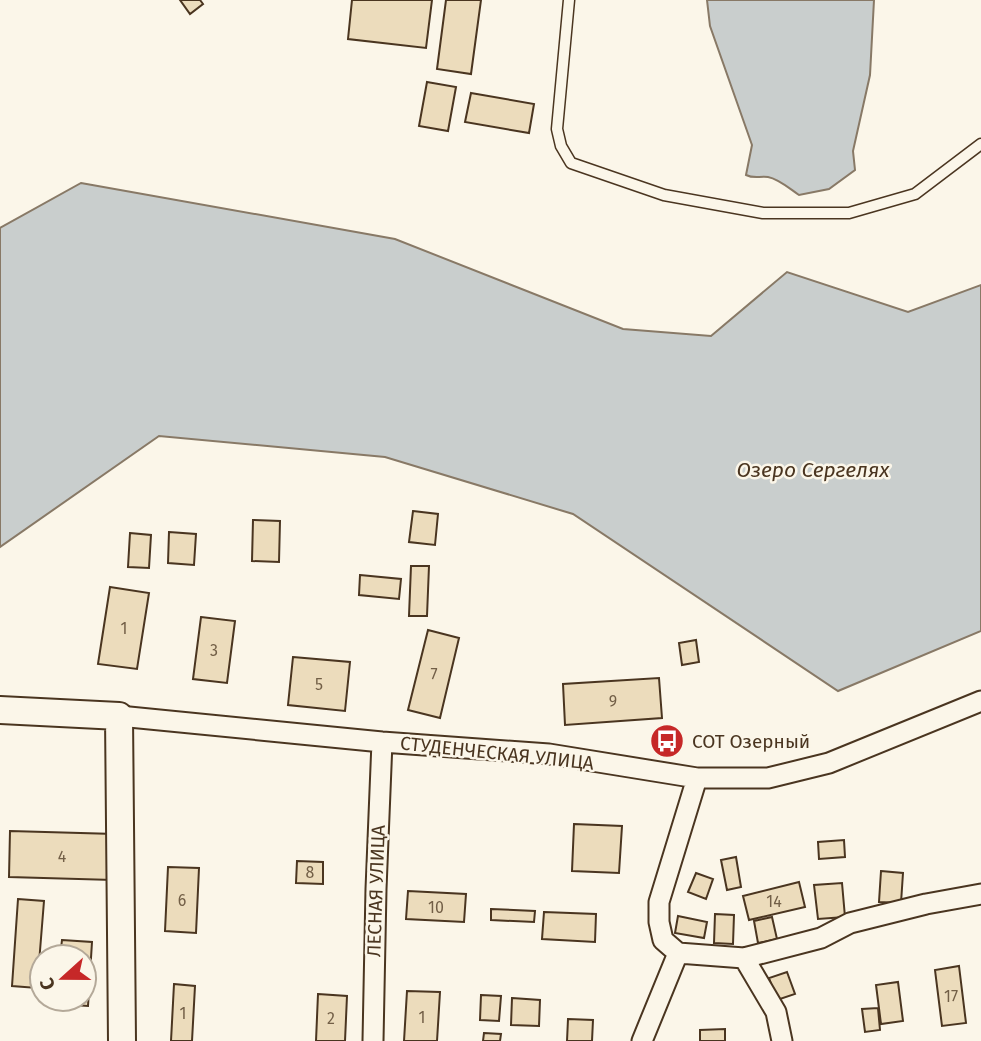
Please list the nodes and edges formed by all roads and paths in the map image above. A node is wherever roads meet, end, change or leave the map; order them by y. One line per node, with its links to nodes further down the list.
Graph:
1 (569, 0): 2 (lane)
2 (981, 144)
3 (981, 701): 7 (street, СТУДЕНЧЕСКАЯ УЛИЦА)
4 (0, 710): 5 (street, СТУДЕНЧЕСКАЯ УЛИЦА)
5 (119, 716): 6 (street, СТУДЕНЧЕСКАЯ УЛИЦА); 11 (street)
6 (382, 742): 7 (street, СТУДЕНЧЕСКАЯ УЛИЦА); 12 (street, ЛЕСНАЯ УЛИЦА)
7 (697, 778): 9 (street)
8 (981, 894): 10 (street)
9 (678, 953): 10 (street); 13 (street)
10 (744, 958): 14 (street)
11 (122, 1041)
12 (373, 1041)
13 (642, 1041)
14 (782, 1041)

